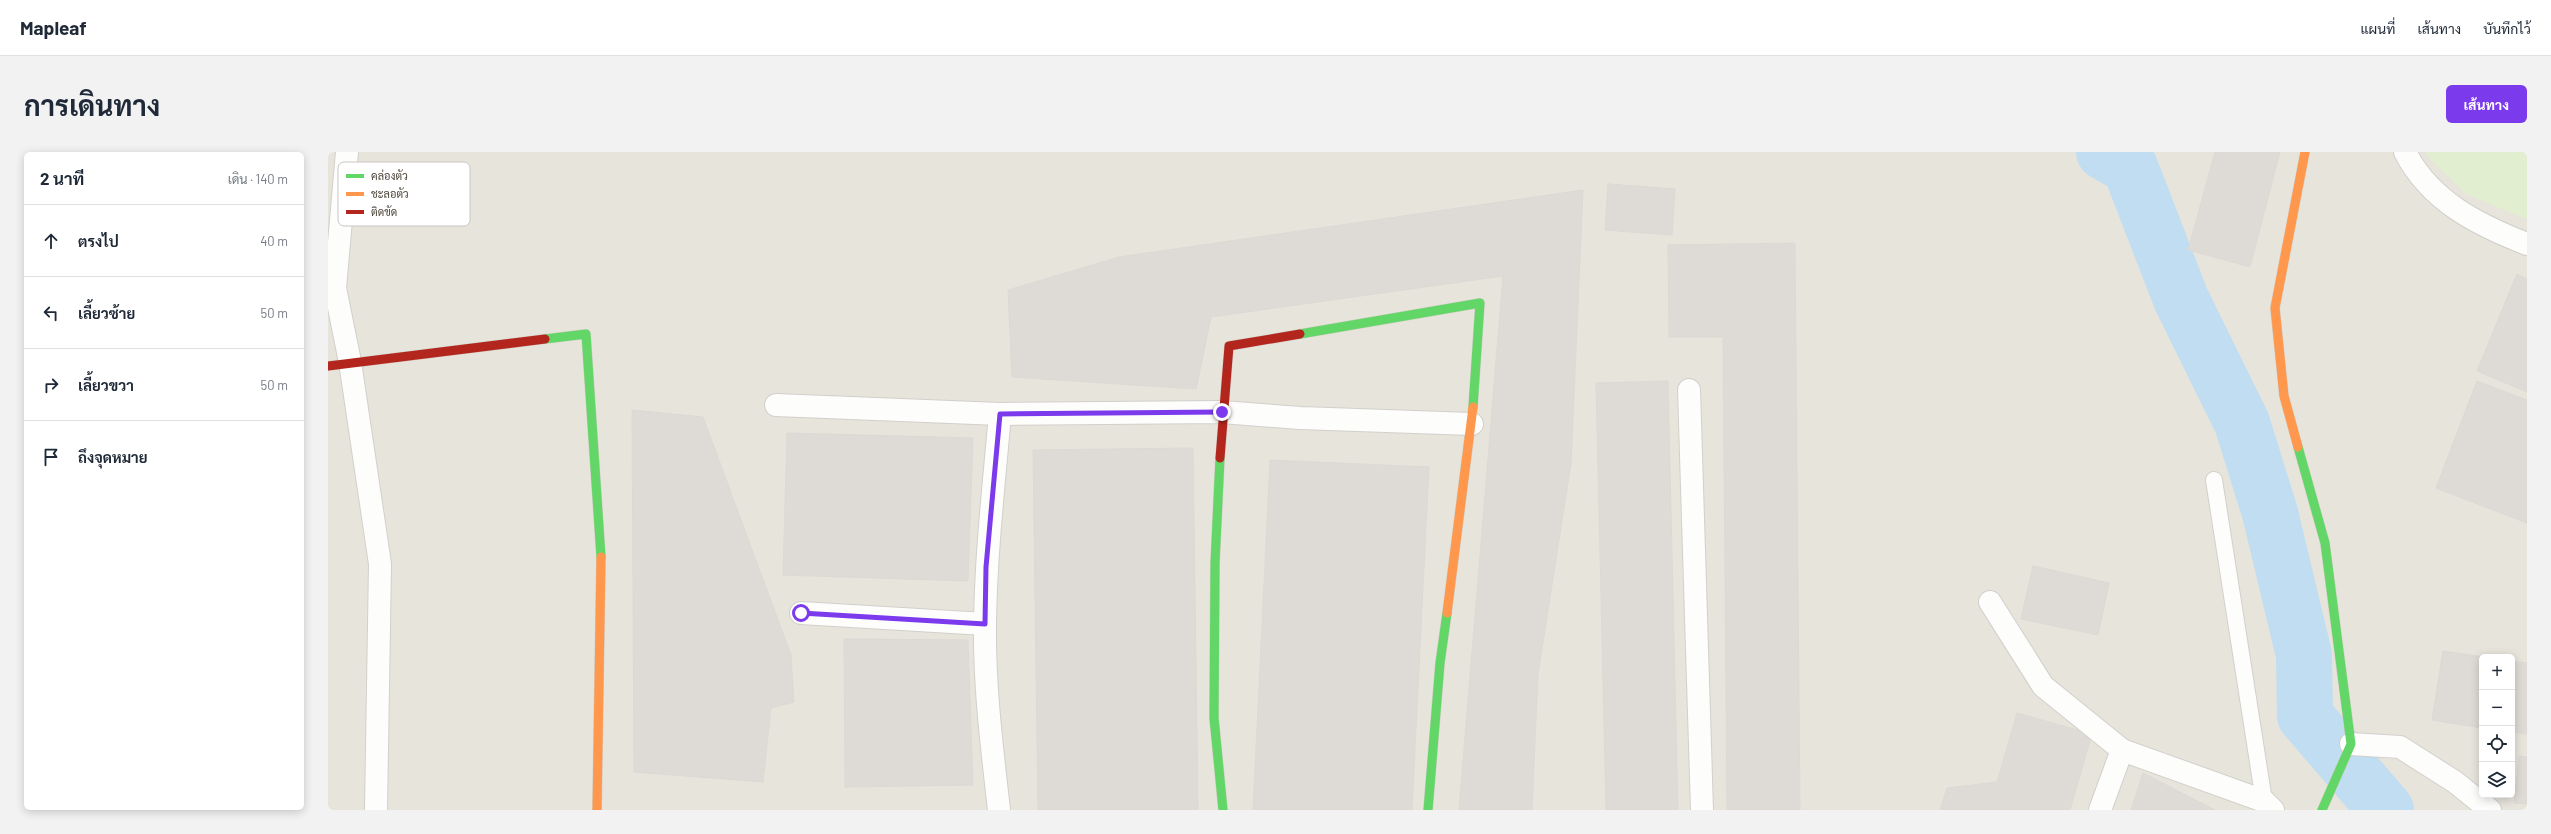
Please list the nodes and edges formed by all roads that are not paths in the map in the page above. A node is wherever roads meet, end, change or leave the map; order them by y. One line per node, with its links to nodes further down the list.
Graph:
1 (347, 152): 4 (street)
2 (2305, 152): 19 (street)
3 (2405, 152): 6 (street)
4 (346, 162)
5 (339, 226): 7 (street)
6 (2527, 244)
7 (332, 287): 8 (street)
8 (350, 362): 9 (street); 22 (street); 23 (street)
9 (328, 366)
10 (1689, 390): 27 (street)
11 (776, 406): 13 (street)
12 (1222, 412): 13 (street); 14 (street); 14 (street); 25 (street)
13 (1000, 414): 18 (street)
14 (1472, 424): 26 (street)
15 (2214, 480): 21 (lane)
16 (1990, 602): 20 (street)
17 (801, 613): 18 (street)
18 (985, 624): 24 (street)
19 (2351, 745): 29 (street); 30 (street)
20 (2122, 750): 21 (street); 28 (street)
21 (2268, 806)
22 (376, 810)
23 (597, 810)
24 (999, 810)
25 (1223, 810)
26 (1428, 810)
27 (1702, 810)
28 (2100, 810)
29 (2322, 810)
30 (2490, 810)

